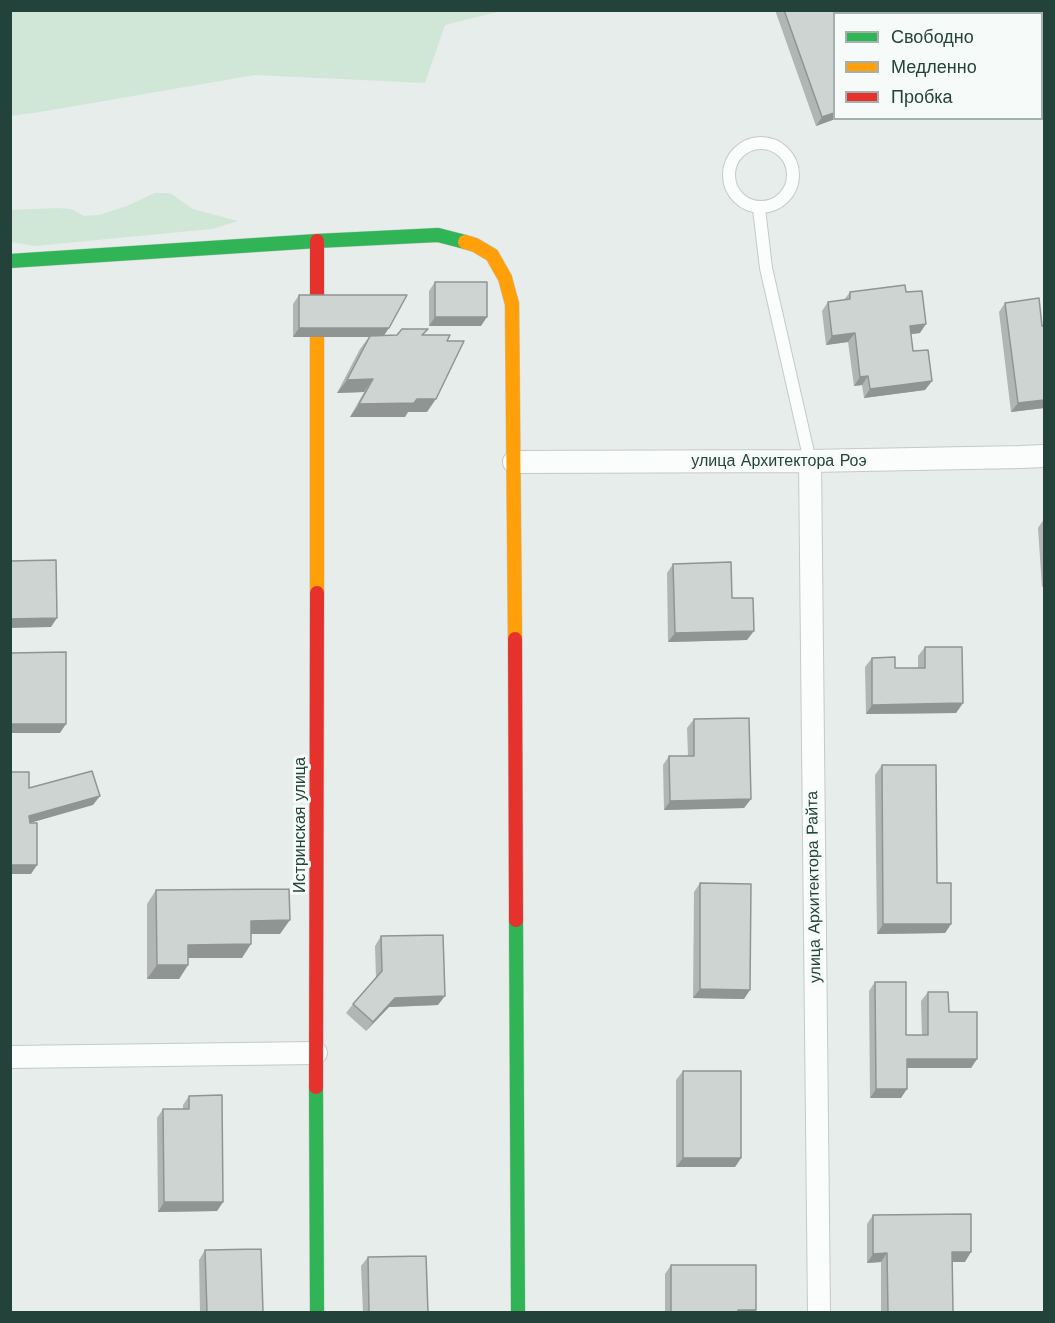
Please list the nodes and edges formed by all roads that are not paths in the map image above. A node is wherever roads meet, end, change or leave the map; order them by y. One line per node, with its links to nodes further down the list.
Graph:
1 (759, 208): 1 (lane); 7 (lane)
2 (317, 241): 3 (street); 4 (street); 8 (street)
3 (10, 261)
4 (317, 304)
5 (317, 337): 9 (street, Истринская улица)
6 (1044, 456): 7 (street, улица Архитектора Роэ)
7 (810, 461): 8 (street, улица Архитектора Роэ); 13 (street, улица Архитектора Райта)
8 (514, 462): 12 (street)
9 (316, 1053): 10 (street); 11 (street, Истринская улица)
10 (10, 1057)
11 (317, 1312)
12 (518, 1312)
13 (819, 1312)

